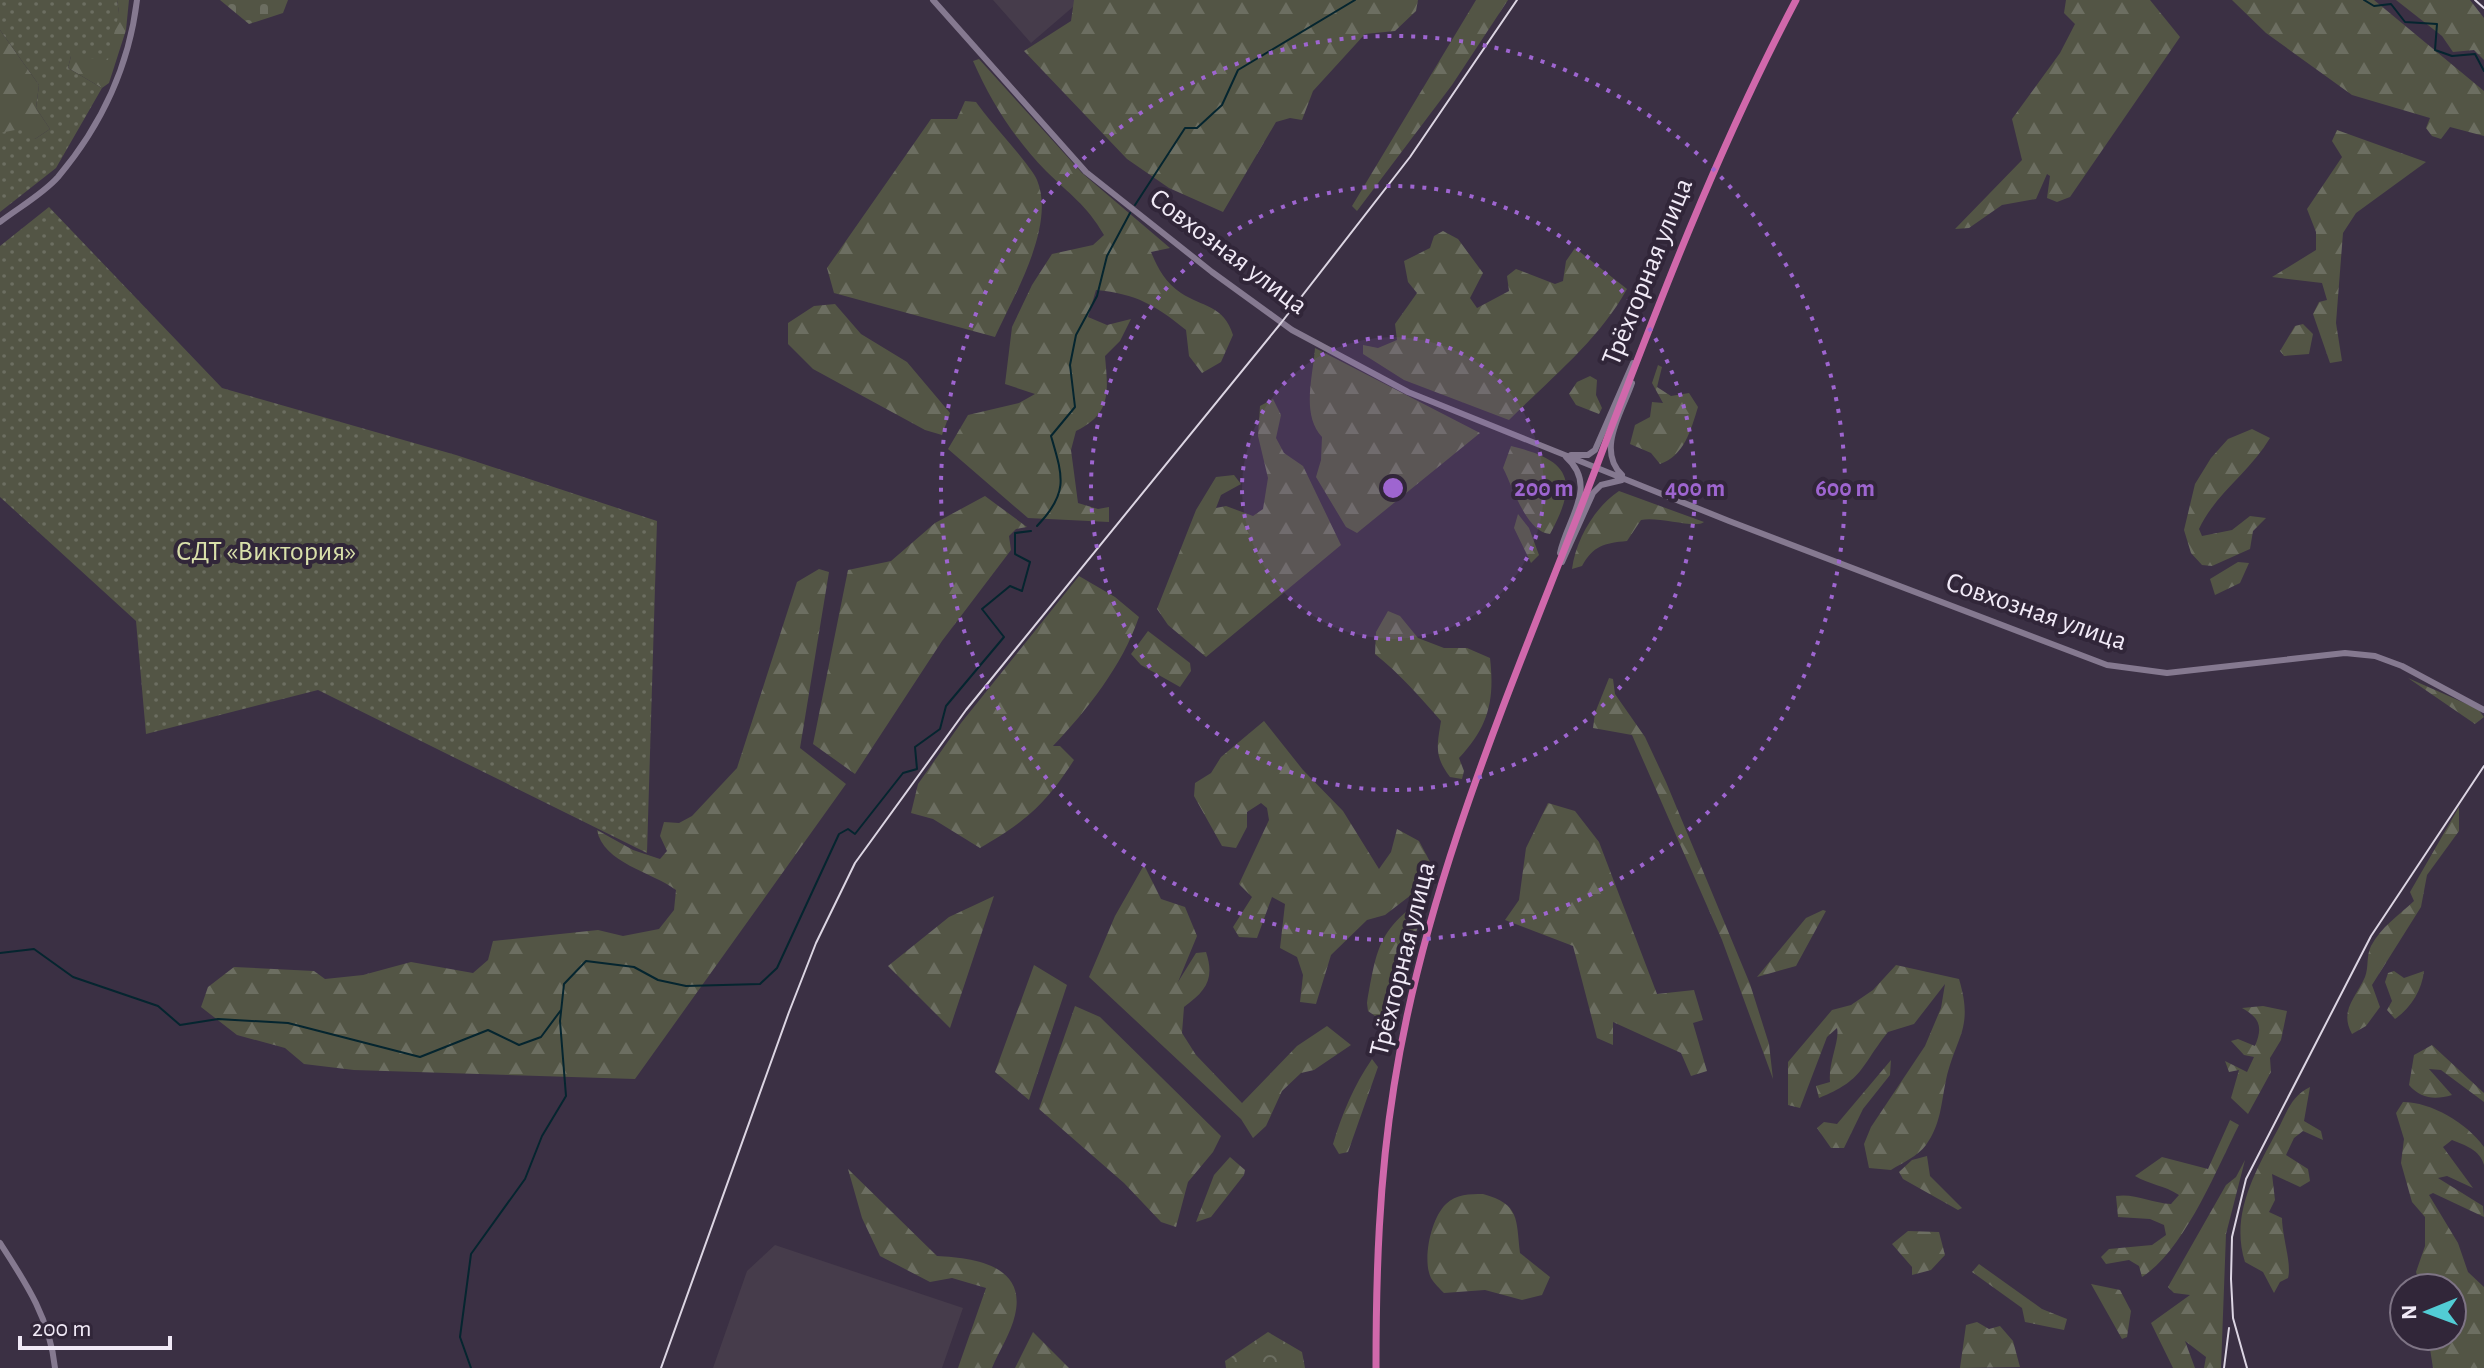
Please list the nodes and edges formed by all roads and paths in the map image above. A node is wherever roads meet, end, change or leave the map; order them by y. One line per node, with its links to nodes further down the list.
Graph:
1 (137, 0): 4 (main road)
2 (933, 0): 6 (main road, Совхозная улица)
3 (1796, 0): 5 (highway, Трёхгорная улица)
4 (0, 222)
5 (1639, 351): 6 (main road); 7 (highway, Трёхгорная улица); 8 (main road)
6 (1560, 453): 7 (main road, Совхозная улица); 9 (main road)
7 (1596, 467): 8 (main road, Совхозная улица); 9 (highway, Трёхгорная улица)
8 (1628, 480): 9 (main road); 10 (main road, Совхозная улица)
9 (1558, 568): 13 (highway, Трёхгорная улица)
10 (2484, 710)
11 (0, 1243): 12 (main road)
12 (55, 1368)
13 (1376, 1368)

